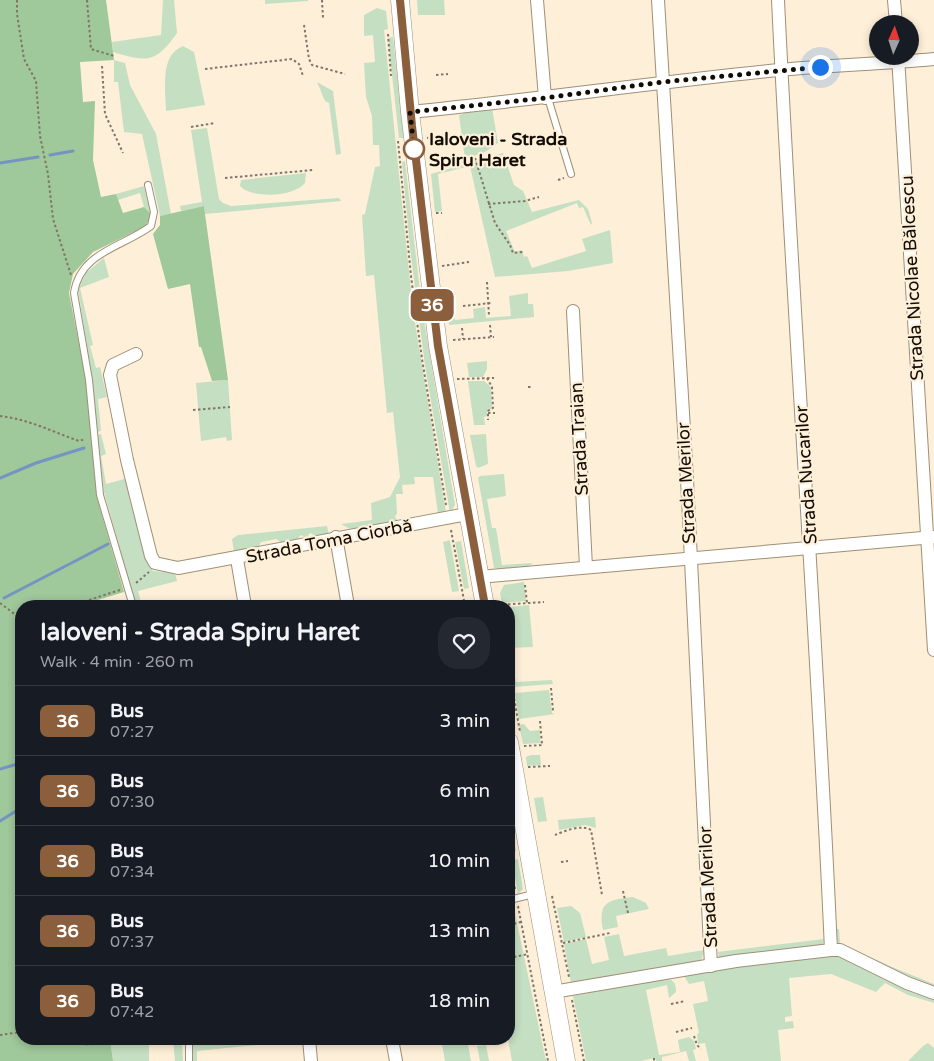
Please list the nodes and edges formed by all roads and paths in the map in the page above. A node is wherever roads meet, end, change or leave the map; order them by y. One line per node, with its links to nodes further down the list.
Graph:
1 (17, 0): 45 (path)
2 (88, 0): 12 (path)
3 (322, 0): 10 (path)
4 (400, 0): 26 (main road)
5 (537, 0): 25 (street)
6 (658, 0): 24 (street, Strada Merilor)
7 (778, 0): 19 (street, Strada Nucarilor)
8 (894, 0): 9 (street)
9 (895, 15)
10 (323, 18)
11 (304, 25): 20 (path)
12 (114, 56)
13 (919, 59): 14 (street)
14 (934, 59)
15 (869, 62): 19 (street)
16 (898, 65): 69 (street, Strada Nicolae Bălcescu)
17 (102, 66): 31 (path)
18 (205, 69): 23 (path)
19 (781, 70): 24 (street); 70 (street, Strada Nucarilor)
20 (345, 74)
21 (448, 74): 22 (path)
22 (436, 75)
23 (302, 76)
24 (662, 82): 25 (street); 72 (street, Strada Merilor)
25 (546, 98): 26 (street); 34 (lane)
26 (410, 112): 67 (main road)
27 (215, 123): 28 (path)
28 (191, 127)
29 (444, 135): 30 (path)
30 (424, 138)
31 (123, 153)
32 (475, 158): 38 (path)
33 (313, 170): 35 (path)
34 (571, 174)
35 (224, 178)
36 (148, 185): 45 (lane)
37 (539, 197): 38 (path)
38 (488, 204): 41 (path)
39 (442, 212): 40 (path)
40 (434, 214)
41 (524, 252)
42 (469, 262): 43 (path)
43 (440, 267)
44 (487, 282): 46 (path)
45 (75, 288): 66 (lane)
46 (490, 303): 47 (path); 49 (path)
47 (463, 306)
48 (572, 311): 74 (street, Strada Traian)
49 (489, 316)
50 (490, 326): 52 (path)
51 (462, 328): 52 (path)
52 (463, 339): 53 (path)
53 (450, 340)
54 (136, 354): 73 (street)
55 (486, 378): 56 (path); 57 (path); 62 (path)
56 (494, 378)
57 (458, 379)
58 (528, 387): 59 (path)
59 (534, 387)
60 (230, 407): 61 (path)
61 (193, 410)
62 (488, 413): 63 (path); 65 (path)
63 (495, 413)
64 (0, 416): 66 (path)
65 (488, 420)
66 (95, 434): 76 (lane)
67 (467, 514): 68 (street, Strada Toma Ciorbă); 75 (main road)
68 (336, 537): 71 (street, Strada Toma Ciorbă); 80 (street)
69 (931, 538): 70 (street); 86 (street, Strada Nicolae Bălcescu)
70 (811, 549): 72 (street); 106 (street, Strada Nucarilor)
71 (237, 559): 73 (street); 79 (street, Strada Toma Ciorbă)
72 (690, 560): 74 (street); 109 (street, Strada Merilor)
73 (155, 563): 76 (path)
74 (586, 567): 75 (street)
75 (479, 576): 81 (main road)
76 (128, 587): 77 (path); 78 (lane)
77 (88, 600)
78 (131, 600)
79 (244, 600)
80 (347, 600)
81 (489, 600)
82 (0, 602): 85 (path)
83 (544, 602): 84 (path)
84 (515, 604)
85 (15, 614)
86 (934, 650)
87 (551, 688): 88 (path)
88 (555, 711)
89 (540, 720): 90 (path)
90 (515, 744): 98 (main road)
91 (550, 766): 92 (path)
92 (526, 767)
93 (555, 835): 99 (path)
94 (568, 861): 95 (path)
95 (561, 862)
96 (515, 886): 100 (path)
97 (624, 891): 101 (path)
98 (536, 894): 100 (lane); 110 (main road)
99 (602, 895)
100 (517, 898): 102 (path)
101 (628, 913)
102 (522, 922): 103 (path); 107 (path)
103 (515, 924)
104 (610, 933): 105 (path)
105 (563, 943)
106 (831, 950): 109 (street); 111 (street)
107 (528, 954): 108 (path); 126 (path)
108 (515, 957)
109 (711, 966): 110 (street)
110 (553, 992): 127 (main road)
111 (934, 993)
112 (685, 1001): 113 (path)
113 (671, 1004)
114 (692, 1028): 115 (path)
115 (676, 1032)
116 (15, 1033): 117 (path)
117 (0, 1035)
118 (694, 1036): 122 (path)
119 (189, 1045): 123 (lane)
120 (310, 1045): 124 (street)
121 (393, 1045): 125 (street)
122 (701, 1049)
123 (190, 1061)
124 (311, 1061)
125 (396, 1061)
126 (548, 1061)
127 (566, 1061)

